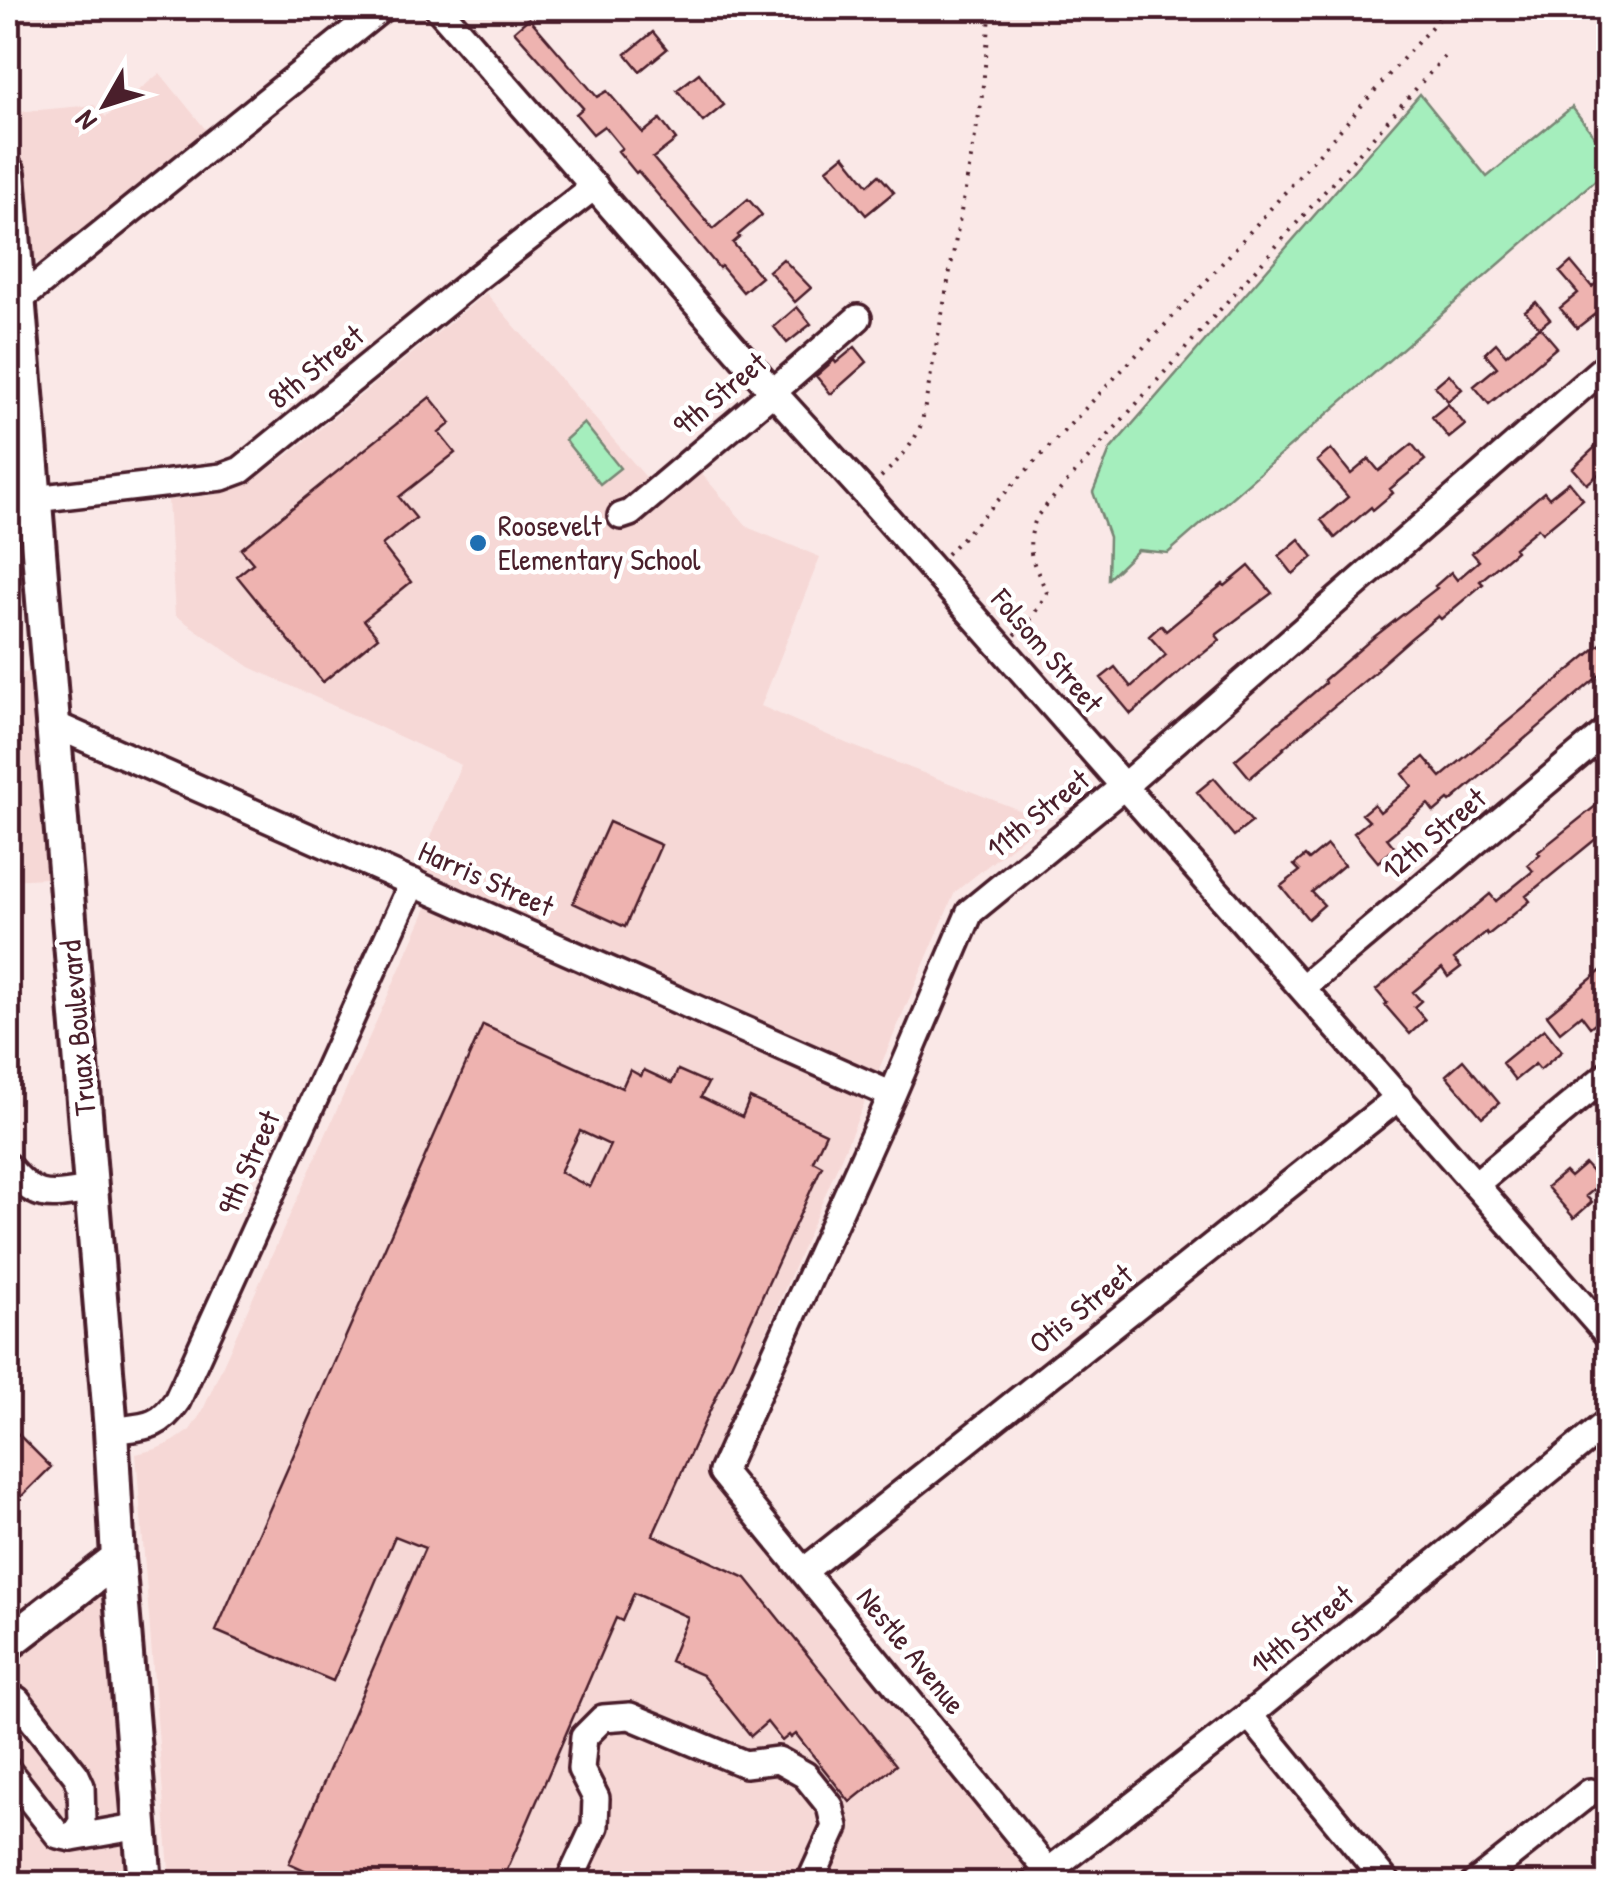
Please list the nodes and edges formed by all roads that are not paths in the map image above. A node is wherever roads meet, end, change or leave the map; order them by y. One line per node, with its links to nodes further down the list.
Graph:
1 (382, 8): 5 (street)
2 (438, 8): 4 (street, Folsom Street)
3 (8, 173): 5 (main road, Truax Boulevard)
4 (595, 186): 8 (street, Folsom Street); 9 (street, 8th Street)
5 (13, 306): 9 (main road, Truax Boulevard)
6 (858, 318): 8 (street, 9th Street)
7 (1608, 364): 13 (street, 11th Street)
8 (773, 392): 10 (street, 9th Street); 13 (street, Folsom Street)
9 (35, 499): 11 (main road, Truax Boulevard)
10 (620, 516)
11 (53, 724): 14 (street, Harris Street); 21 (main road, Truax Boulevard)
12 (1608, 730): 15 (street, 12th Street)
13 (1124, 786): 15 (street, Folsom Street); 17 (street, 11th Street)
14 (413, 882): 17 (street, Harris Street); 24 (street, 9th Street)
15 (1302, 988): 18 (street, Folsom Street)
16 (1608, 1074): 20 (street)
17 (892, 1095): 25 (street, 11th Street)
18 (1399, 1098): 20 (street, Folsom Street); 27 (street, Otis Street)
19 (8, 1167): 21 (street)
20 (1476, 1184): 22 (street, Folsom Street)
21 (91, 1190): 24 (main road, Truax Boulevard)
22 (1608, 1335)
23 (1608, 1422): 30 (street, 14th Street)
24 (111, 1431): 26 (main road, Truax Boulevard)
25 (722, 1472): 27 (street, Nestle Avenue)
26 (118, 1558): 28 (main road); 33 (main road, Truax Boulevard)
27 (804, 1571): 35 (street, Nestle Avenue)
28 (8, 1643)
29 (8, 1701): 34 (street)
30 (1250, 1714): 35 (street, 14th Street); 39 (street)
31 (8, 1771): 34 (street)
32 (1590, 1792): 40 (street)
33 (141, 1826): 34 (street); 36 (main road, Truax Boulevard)
34 (72, 1838)
35 (1040, 1877)
36 (145, 1884)
37 (568, 1884): 38 (street)
38 (809, 1884)
39 (1388, 1884)
40 (1474, 1884)

